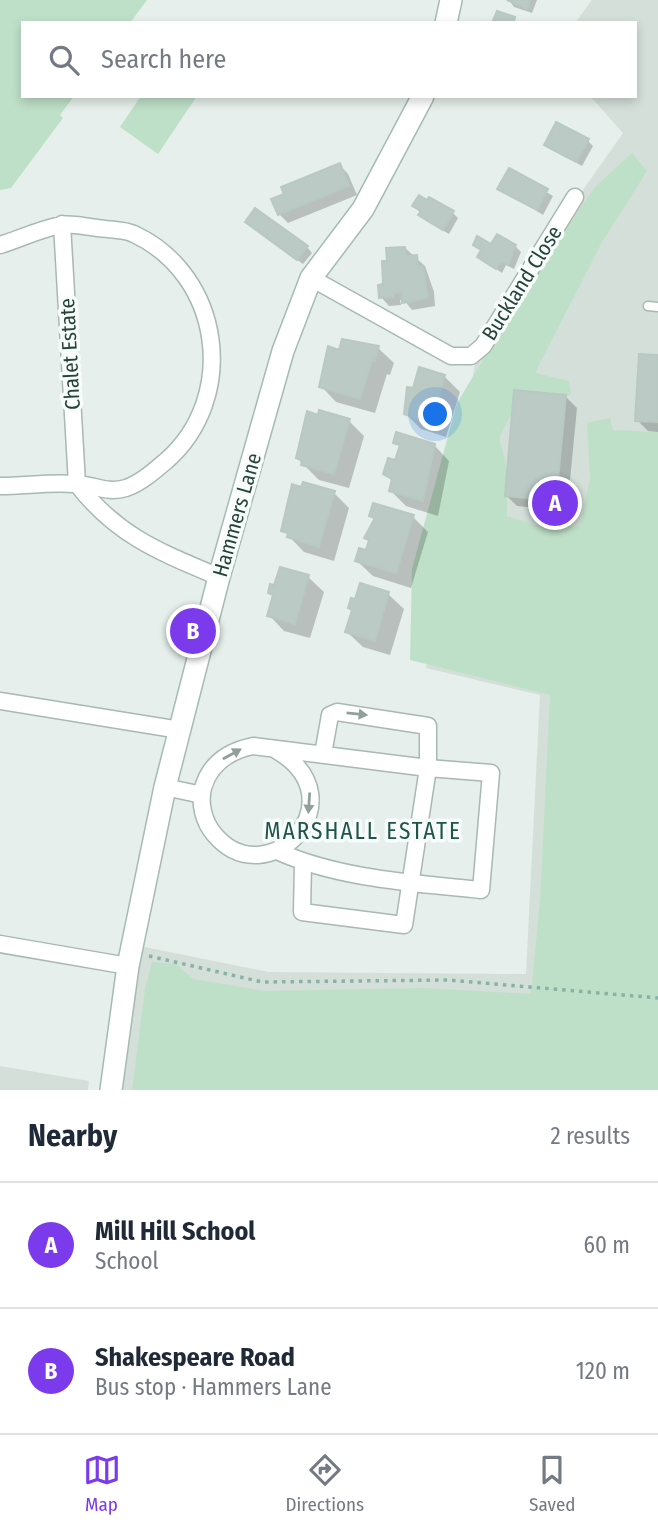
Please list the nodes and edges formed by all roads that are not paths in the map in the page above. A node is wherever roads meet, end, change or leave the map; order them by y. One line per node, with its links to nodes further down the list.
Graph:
1 (451, 0): 2 (main road)
2 (446, 21)
3 (422, 98): 7 (main road, Hammers Lane)
4 (575, 197): 7 (street, Buckland Close)
5 (62, 225): 6 (street); 10 (street, Chalet Estate); 10 (street)
6 (0, 245)
7 (311, 278): 12 (main road, Hammers Lane)
8 (648, 306): 9 (lane)
9 (658, 307)
10 (77, 484): 11 (street); 12 (street)
11 (0, 486)
12 (219, 577): 14 (main road, Hammers Lane)
13 (0, 701): 14 (street)
14 (180, 730): 18 (main road, Hammers Lane)
15 (276, 750): 16 (street); 19 (street, one-way to 15); 20 (street, one-way to 20)
16 (324, 754): 17 (street); 17 (street, one-way to 17)
17 (428, 768): 22 (street); 22 (street)
18 (165, 788): 19 (street); 24 (main road, Hammers Lane)
19 (202, 795): 20 (street)
20 (277, 851): 21 (street)
21 (303, 863): 22 (street); 22 (street)
22 (412, 883)
23 (0, 944): 24 (street)
24 (129, 959): 25 (main road, Hammers Lane)
25 (111, 1090)

